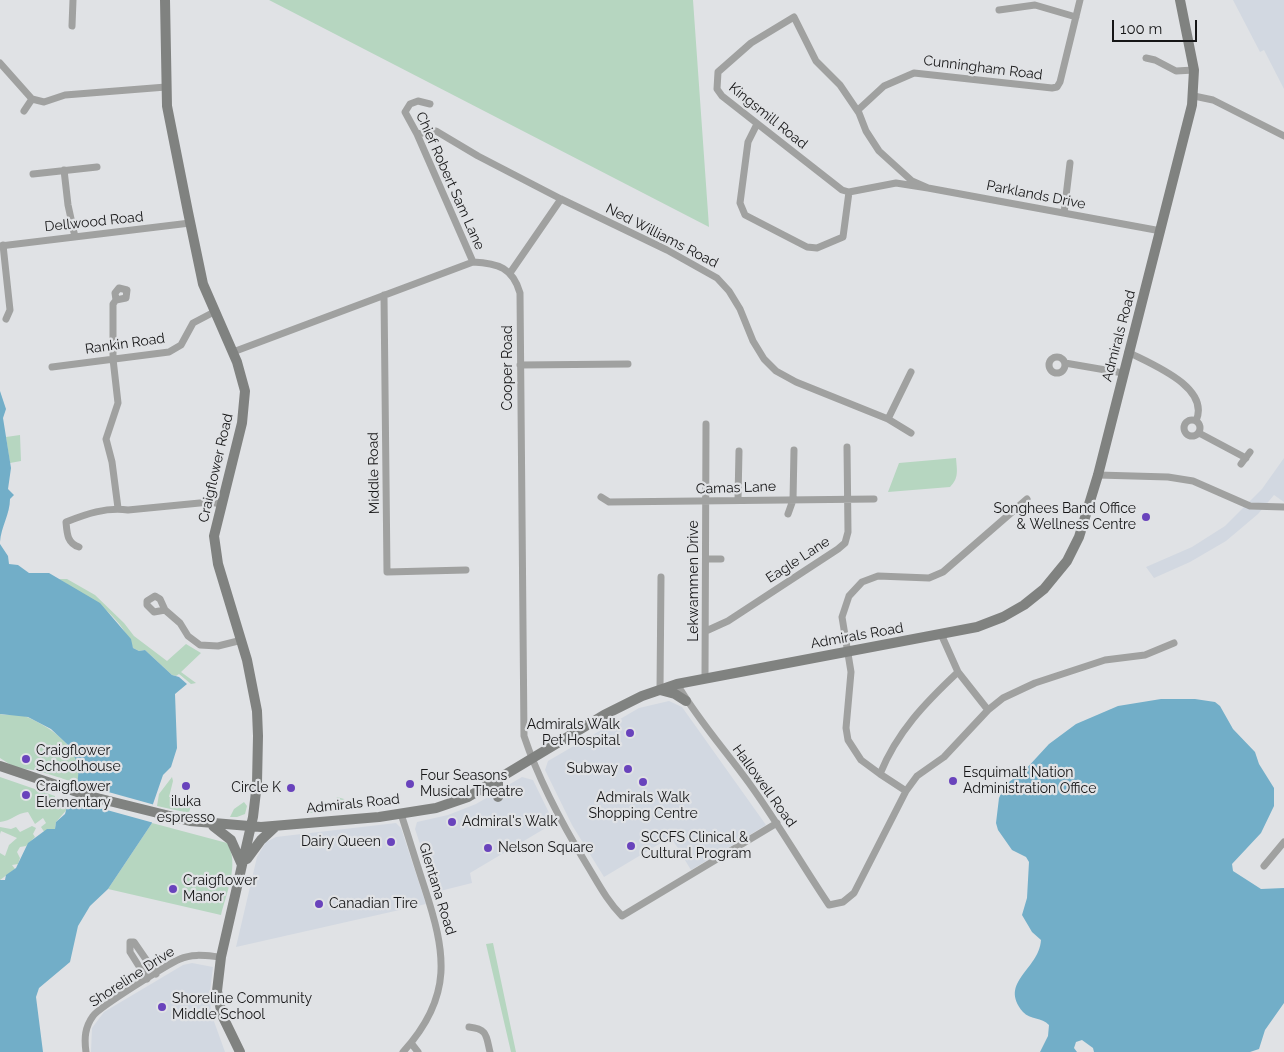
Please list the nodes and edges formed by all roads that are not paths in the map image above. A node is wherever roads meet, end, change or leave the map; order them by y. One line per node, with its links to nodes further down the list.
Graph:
1 (73, 0): 8 (street)
2 (165, 0): 12 (main road, Craigflower Road)
3 (1080, 0): 7 (street)
4 (1180, 0): 11 (main road, Admirals Road)
5 (999, 10): 7 (street)
6 (794, 16): 16 (street, Parklands Drive); 18 (street, Kingsmill Road)
7 (1076, 17): 16 (street, Cunningham Road)
8 (72, 26)
9 (1146, 58): 11 (street)
10 (0, 63): 14 (street)
11 (1194, 70): 13 (main road, Admirals Road)
12 (166, 87): 14 (street); 29 (main road, Craigflower Road)
13 (1194, 96): 20 (street); 30 (main road, Admirals Road)
14 (32, 99): 17 (street)
15 (430, 104): 19 (street, Chief Robert Sam Lane)
16 (858, 110): 25 (street, Parklands Drive)
17 (24, 111)
18 (757, 124): 26 (street, Kingsmill Road); 26 (street)
19 (417, 134): 27 (street, Ned Williams Road); 33 (street, Chief Robert Sam Lane)
20 (1284, 136)
21 (1070, 164): 28 (street)
22 (97, 167): 23 (street)
23 (64, 170): 24 (street); 31 (street)
24 (33, 174)
25 (908, 181): 26 (street); 28 (street, Parklands Drive)
26 (850, 192)
27 (561, 199): 34 (street); 48 (street, Ned Williams Road)
28 (1064, 213): 30 (street, Parklands Drive)
29 (190, 223): 31 (street, Dellwood Road); 37 (main road, Craigflower Road)
30 (1161, 232): 40 (main road, Admirals Road)
31 (75, 237): 32 (street, Dellwood Road)
32 (1, 246): 38 (street)
33 (473, 262): 34 (street); 35 (street)
34 (510, 273): 44 (street, Cooper Road)
35 (384, 295): 39 (street); 72 (street, Middle Road)
36 (116, 300): 41 (street)
37 (214, 312): 39 (main road, Craigflower Road); 41 (street, Rankin Road)
38 (6, 319)
39 (233, 352): 65 (main road, Craigflower Road)
40 (1128, 352): 47 (main road, Admirals Road); 49 (street)
41 (113, 359): 45 (street, Rankin Road); 67 (street)
42 (1065, 363): 47 (street)
43 (628, 364): 44 (street)
44 (520, 366): 86 (street, Cooper Road)
45 (52, 367)
46 (911, 372): 48 (street)
47 (1123, 373): 57 (main road, Admirals Road)
48 (888, 419): 52 (street, Ned Williams Road)
49 (1196, 421): 51 (street); 51 (street)
50 (706, 424): 64 (street, Lekwammen Drive)
51 (1199, 433): 56 (street)
52 (911, 434)
53 (846, 446): 60 (street, Eagle Lane)
54 (794, 450): 63 (street)
55 (739, 451): 59 (street)
56 (1246, 458)
57 (1098, 476): 66 (street); 76 (main road, Admirals Road)
58 (601, 497): 64 (street, Camas Lane)
59 (738, 499): 63 (street, Camas Lane); 64 (street, Camas Lane)
60 (848, 499): 61 (street, Camas Lane); 63 (street, Camas Lane); 75 (street, Eagle Lane)
61 (874, 499)
62 (1027, 499): 79 (street)
63 (793, 500): 68 (street)
64 (707, 502): 70 (street, Lekwammen Drive)
65 (221, 504): 67 (street); 77 (main road, Craigflower Road)
66 (1284, 507)
67 (118, 508): 69 (street)
68 (788, 514)
69 (79, 547)
70 (707, 559): 71 (street); 75 (street, Lekwammen Drive)
71 (721, 559)
72 (466, 570)
73 (662, 577): 83 (street)
74 (165, 610): 77 (street)
75 (706, 630): 81 (street, Lekwammen Drive)
76 (941, 634): 79 (main road, Admirals Road); 80 (street)
77 (242, 640): 98 (main road, Craigflower Road)
78 (1174, 643): 85 (street)
79 (848, 650): 81 (main road, Admirals Road); 89 (street)
80 (958, 672): 85 (street); 89 (street)
81 (705, 678): 82 (main road, Admirals Road)
82 (677, 684): 83 (main road, Admirals Road); 84 (street, Hallowell Road)
83 (660, 690): 84 (main road); 86 (main road, Admirals Road)
84 (686, 701): 96 (street, Hallowell Road)
85 (988, 710): 93 (street)
86 (532, 760): 90 (main road, Admirals Road); 96 (street, Cooper Road)
87 (0, 766): 92 (main road, Admirals Road)
88 (0, 770): 92 (main road, Admirals Road)
89 (880, 774): 93 (street)
90 (498, 780): 91 (main road, Admirals Road); 91 (main road)
91 (484, 788): 94 (main road, Admirals Road)
92 (62, 789): 95 (main road, Admirals Road)
93 (906, 791): 96 (street, Hallowell Road)
94 (401, 814): 97 (main road, Admirals Road); 106 (street, Glentana Road)
95 (208, 823): 98 (main road, Admirals Road); 100 (main road)
96 (777, 823)
97 (276, 826): 98 (main road, Admirals Road); 100 (main road)
98 (251, 827): 100 (main road, Craigflower Road)
99 (1284, 842): 101 (street)
100 (242, 866): 102 (main road, Craigflower Road)
101 (1264, 866)
102 (222, 957): 103 (street, Shoreline Drive); 108 (main road, Craigflower Road)
103 (156, 974): 104 (street, Shoreline Drive); 104 (street)
104 (148, 979): 107 (street, Shoreline Drive)
105 (469, 1027): 111 (street)
106 (411, 1043): 109 (street, Glentana Road); 110 (street)
107 (86, 1052)
108 (240, 1052)
109 (403, 1052)
110 (418, 1052)
111 (490, 1052)

